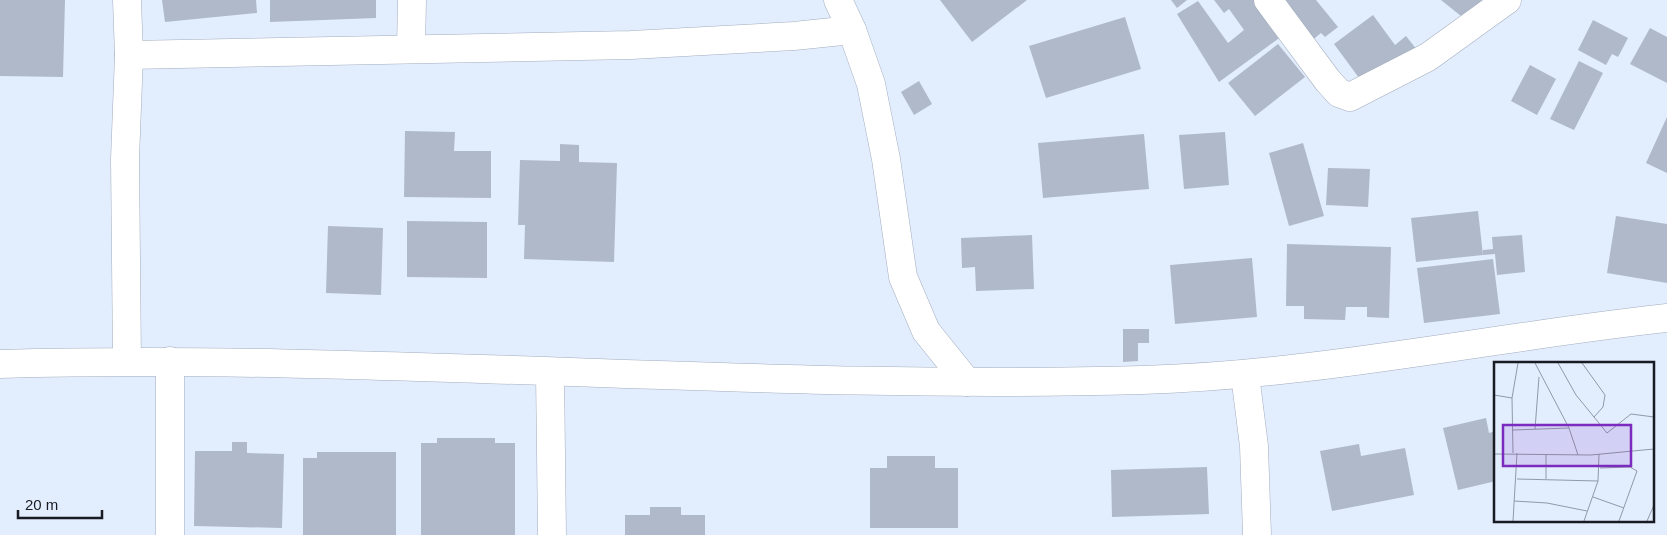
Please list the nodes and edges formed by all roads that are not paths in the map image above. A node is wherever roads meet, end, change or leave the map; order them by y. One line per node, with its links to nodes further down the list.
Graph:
1 (127, 0): 8 (street)
2 (412, 0): 7 (street)
3 (838, 0): 6 (street)
4 (1268, 0): 5 (street)
5 (1507, 0)
6 (852, 30): 7 (street); 15 (street)
7 (411, 48): 8 (street)
8 (129, 54): 10 (street)
9 (1667, 318): 14 (street)
10 (127, 360): 11 (street); 12 (street)
11 (170, 361): 13 (street); 16 (street)
12 (0, 364)
13 (550, 372): 15 (street); 17 (street)
14 (1245, 375): 15 (street); 18 (street)
15 (966, 382)
16 (170, 535)
17 (552, 535)
18 (1257, 535)

